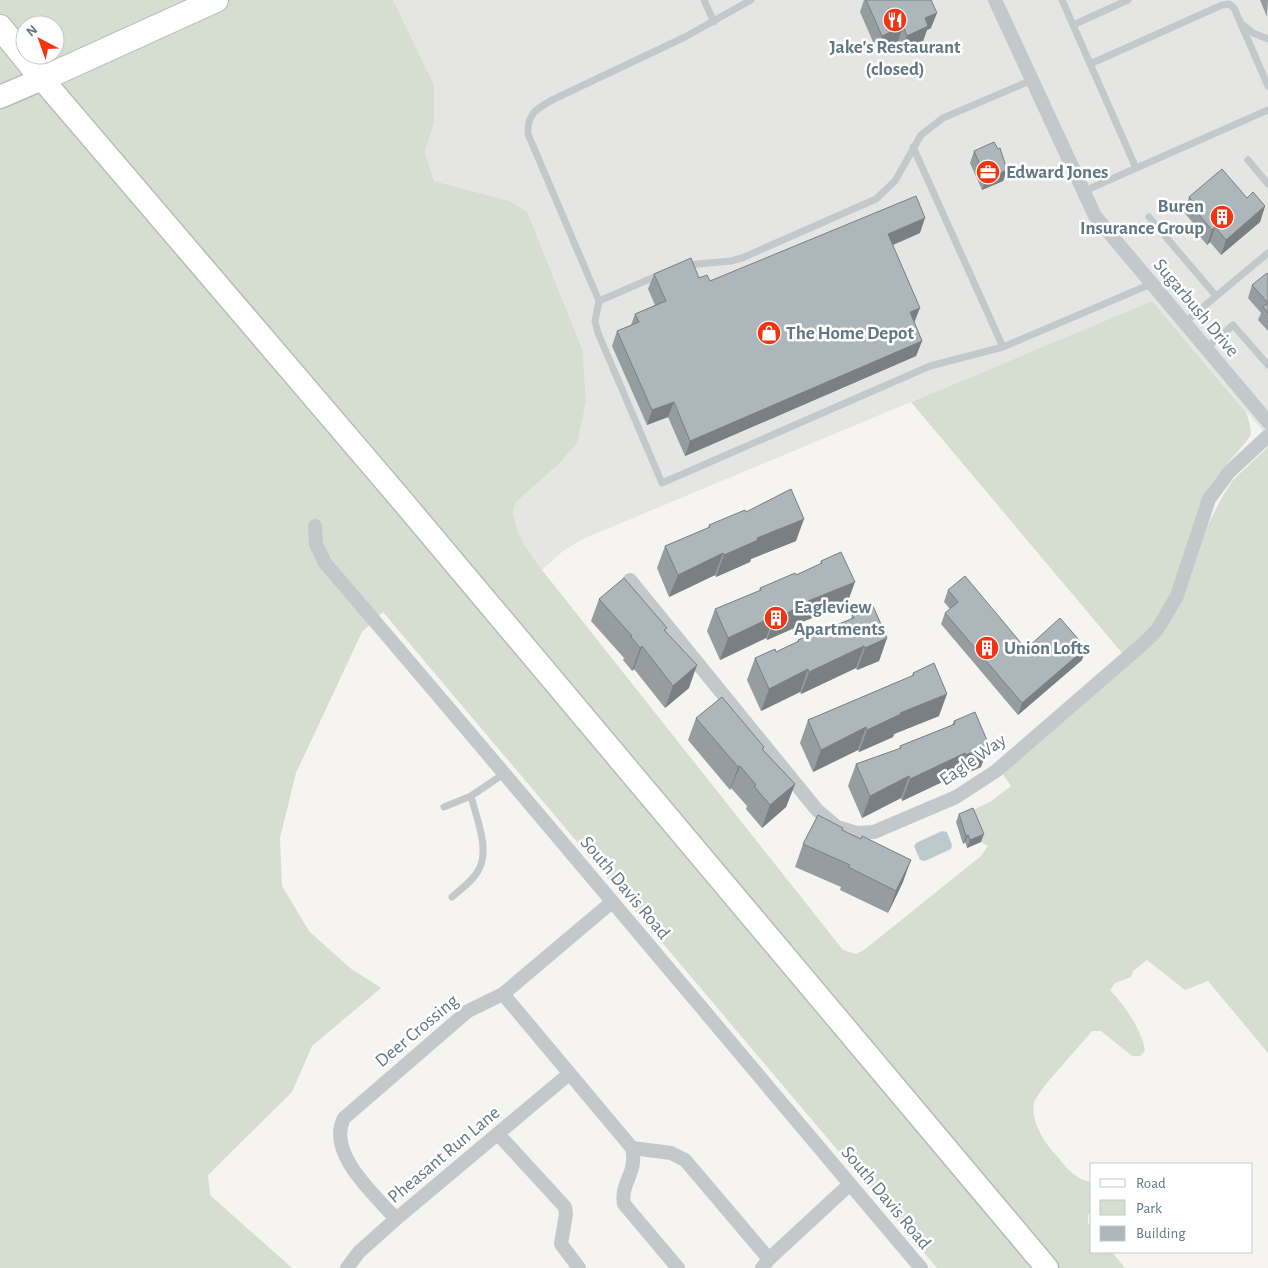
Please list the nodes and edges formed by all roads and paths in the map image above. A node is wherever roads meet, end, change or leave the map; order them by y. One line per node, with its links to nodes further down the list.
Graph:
1 (216, 0): 15 (highway)
2 (704, 0): 8 (lane)
3 (752, 0): 8 (lane)
4 (995, 0): 16 (street, Sugarbush Drive)
5 (1062, 0): 9 (lane)
6 (1128, 0): 9 (lane)
7 (1237, 16): 11 (lane); 12 (lane); 13 (lane)
8 (714, 22): 29 (lane)
9 (1073, 25): 12 (lane)
10 (0, 27): 15 (highway)
11 (1268, 39)
12 (1090, 64): 22 (lane)
13 (1261, 70): 14 (lane); 17 (lane)
14 (1268, 75)
15 (42, 79): 18 (main road); 54 (main road)
16 (1032, 80): 20 (lane); 24 (street, Sugarbush Drive)
17 (1268, 86)
18 (0, 97)
19 (1268, 110): 22 (lane)
20 (913, 147): 29 (lane); 31 (lane)
21 (1248, 160): 23 (lane)
22 (1136, 168): 24 (lane)
23 (1268, 184)
24 (1082, 192): 27 (street, Sugarbush Drive)
25 (1150, 217): 28 (lane)
26 (1268, 252): 28 (lane)
27 (1151, 284): 30 (street, Sugarbush Drive); 31 (lane)
28 (1216, 296): 30 (lane)
29 (599, 301): 31 (lane)
30 (1184, 323): 32 (street, Sugarbush Drive)
31 (1002, 347)
32 (1205, 348): 33 (lane); 34 (street, Sugarbush Drive)
33 (1268, 365)
34 (1268, 422)
35 (1268, 436): 37 (street, Eagle Way)
36 (315, 526): 38 (street, South Davis Road)
37 (630, 580)
38 (505, 773): 39 (lane); 42 (street, South Davis Road)
39 (472, 796): 40 (lane); 41 (lane)
40 (444, 807)
41 (452, 897)
42 (612, 902): 43 (street, Deer Crossing); 47 (street, South Davis Road)
43 (503, 994): 44 (street); 48 (street, Deer Crossing)
44 (569, 1074): 45 (street, Pheasant Run Lane); 46 (street)
45 (498, 1134): 48 (street, Pheasant Run Lane); 51 (street)
46 (632, 1148): 49 (street); 52 (street)
47 (850, 1184): 49 (street); 53 (street, South Davis Road)
48 (396, 1219): 50 (street, Pheasant Run Lane)
49 (766, 1263)
50 (347, 1268)
51 (579, 1268)
52 (678, 1268)
53 (921, 1268)
54 (1047, 1268)

